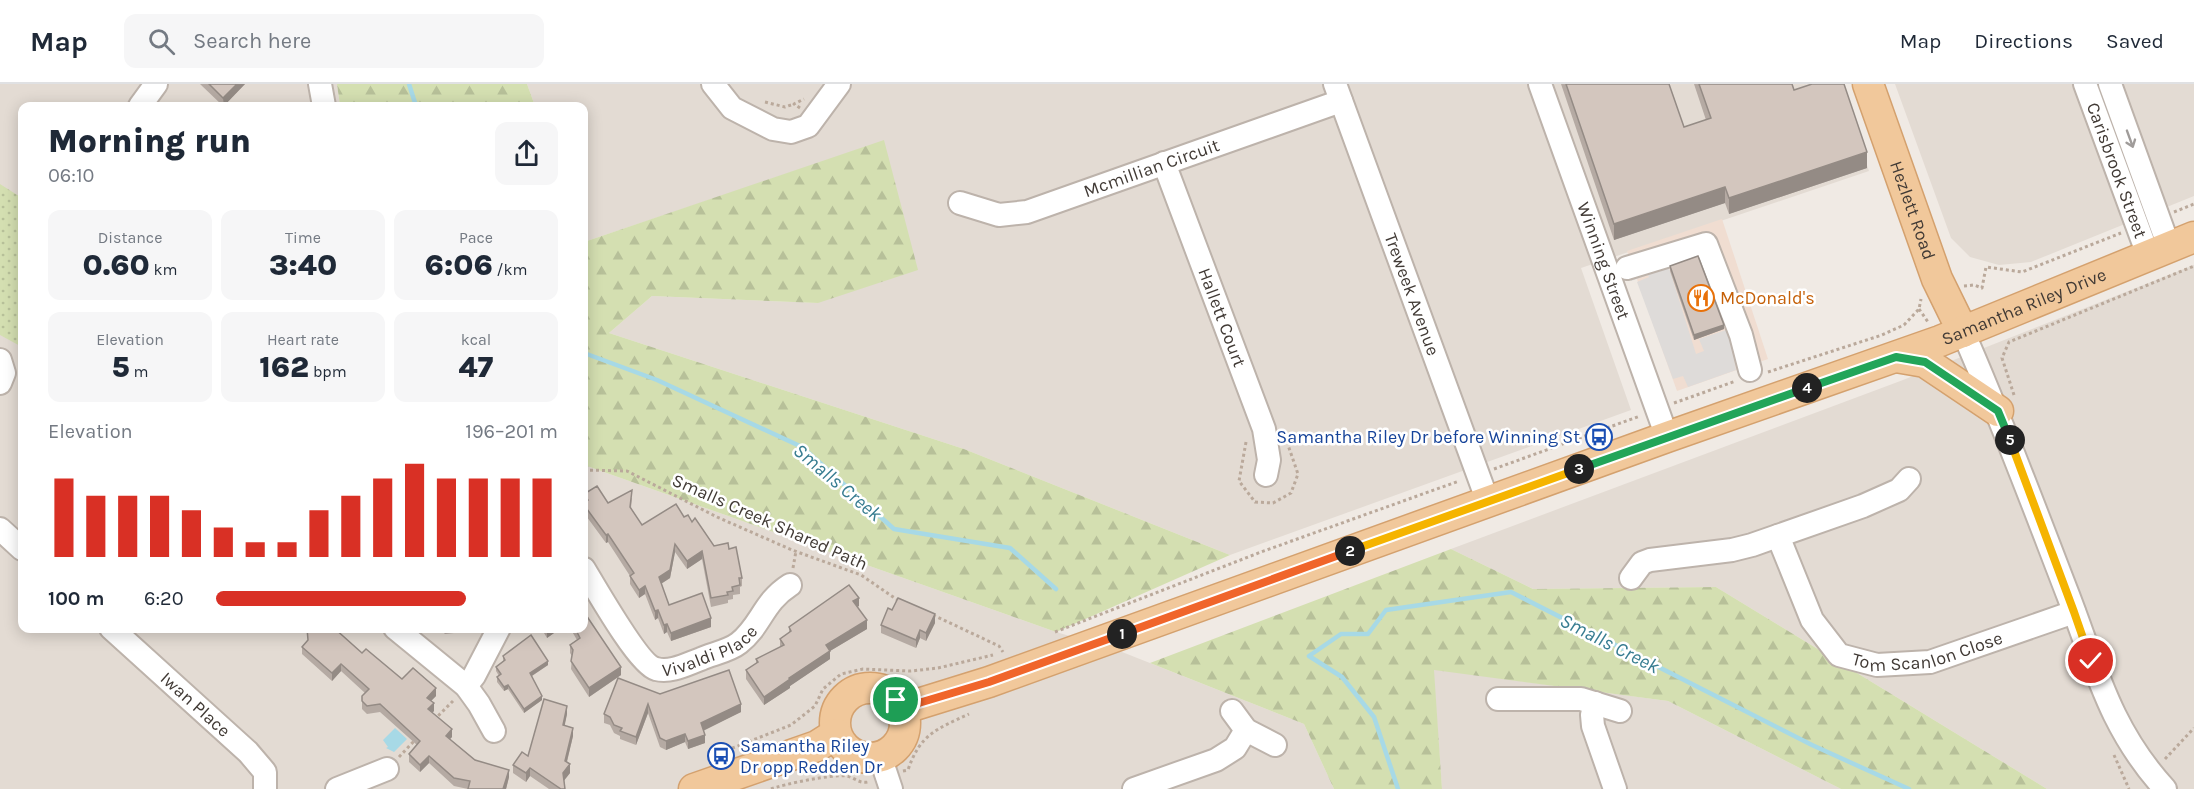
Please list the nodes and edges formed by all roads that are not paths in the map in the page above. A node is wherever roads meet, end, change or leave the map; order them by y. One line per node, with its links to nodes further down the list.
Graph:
1 (156, 84): 10 (street)
2 (320, 84): 11 (street)
3 (713, 84): 4 (street)
4 (839, 84)
5 (1540, 84): 20 (street, Winning Street)
6 (1868, 84): 16 (main road, Hezlett Road)
7 (2085, 84): 14 (street, Carisbrook Street)
8 (2110, 84): 14 (street, Carisbrook Street, one-way to 14)
9 (1338, 93): 12 (street, Mcmillian Circuit); 23 (street, Treweek Avenue)
10 (143, 102)
11 (323, 102)
12 (1164, 163): 13 (street, Mcmillian Circuit); 21 (street, Hallett Court)
13 (960, 203)
14 (2170, 246): 16 (main road, Samantha Riley Drive)
15 (1627, 268): 18 (street)
16 (1964, 332): 17 (main road, Samantha Riley Drive); 19 (street)
17 (1896, 357): 19 (main road); 20 (main road, Samantha Riley Drive)
18 (1750, 370)
19 (2007, 407): 30 (street)
20 (1667, 437): 23 (main road, Samantha Riley Drive)
21 (1266, 475)
22 (1909, 479): 25 (street)
23 (1488, 502): 37 (main road, Samantha Riley Drive)
24 (0, 529): 26 (street)
25 (1778, 536): 28 (street); 30 (street, Tom Scanlon Close)
26 (18, 545)
27 (588, 575): 29 (street, Vivaldi Place)
28 (1631, 578)
29 (790, 585)
30 (2074, 612): 46 (street)
31 (117, 633): 48 (street, Iwan Place)
32 (401, 633): 34 (street)
33 (496, 633): 34 (street)
34 (466, 686): 41 (street)
35 (1498, 699): 36 (street)
36 (1595, 703): 39 (street); 52 (street)
37 (902, 708): 42 (main road); 44 (main road)
38 (1232, 711): 40 (street)
39 (1620, 711)
40 (1246, 730): 43 (street); 51 (street)
41 (494, 731)
42 (836, 734): 44 (main road); 47 (main road)
43 (1275, 745)
44 (880, 756): 50 (street)
45 (387, 769): 49 (street)
46 (2158, 782)
47 (703, 786)
48 (265, 789)
49 (337, 789)
50 (891, 789)
51 (1134, 789)
52 (1615, 789)

